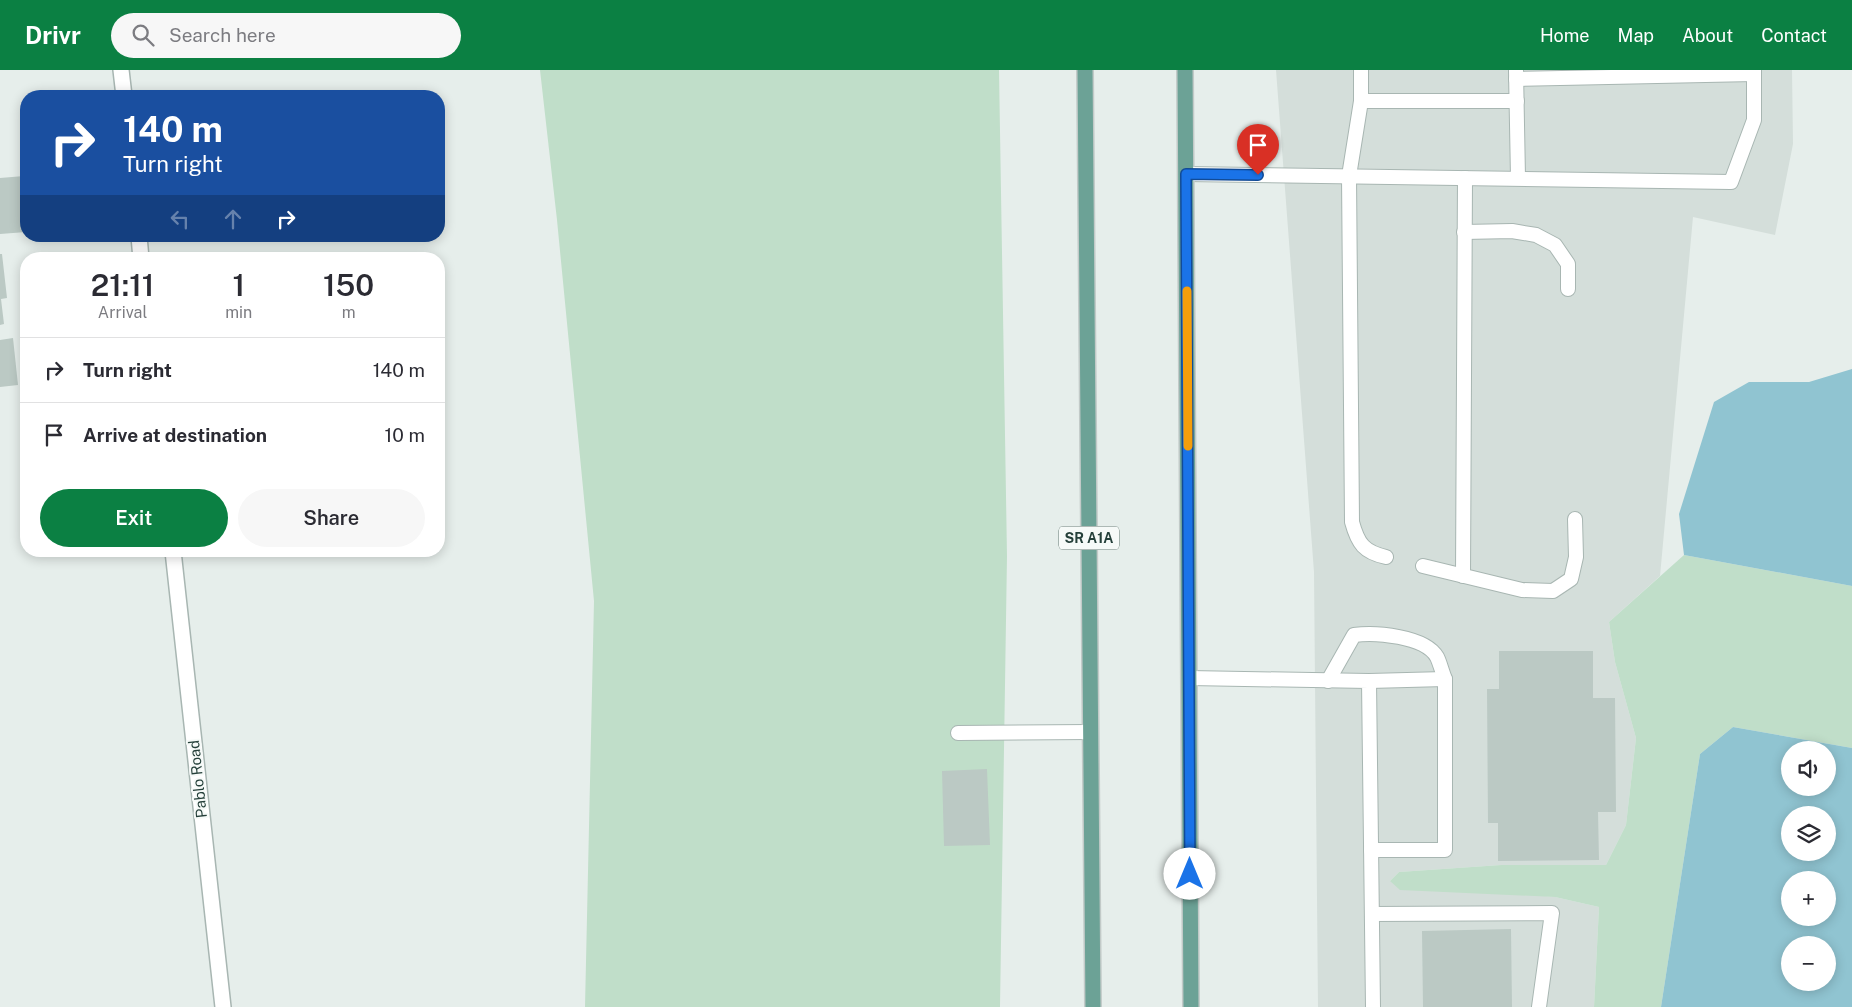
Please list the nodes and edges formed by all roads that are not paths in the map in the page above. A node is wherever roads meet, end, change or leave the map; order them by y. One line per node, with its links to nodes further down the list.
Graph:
1 (121, 70): 7 (street)
2 (1085, 70): 25 (main road, SR A1A)
3 (1185, 70): 10 (main road)
4 (1361, 70): 8 (lane)
5 (1754, 72): 6 (lane); 13 (lane)
6 (1516, 74): 9 (lane)
7 (123, 90)
8 (1361, 101): 9 (lane); 11 (lane)
9 (1516, 101): 13 (lane)
10 (1186, 174): 11 (lane); 21 (main road)
11 (1349, 176): 12 (lane); 18 (lane)
12 (1465, 178): 13 (lane); 14 (lane)
13 (1518, 178)
14 (1464, 232): 15 (lane); 20 (lane)
15 (1568, 289)
16 (1575, 518): 20 (lane)
17 (174, 557): 29 (street, Pablo Road)
18 (1386, 558)
19 (1423, 566): 20 (lane)
20 (1463, 576)
21 (1189, 678): 23 (lane); 31 (main road)
22 (1445, 679): 23 (lane); 24 (lane); 27 (lane)
23 (1328, 681): 24 (lane)
24 (1369, 681): 27 (lane)
25 (1091, 732): 26 (lane); 30 (main road, SR A1A)
26 (958, 733)
27 (1371, 850): 28 (lane)
28 (1372, 914): 32 (lane); 33 (lane)
29 (223, 1007)
30 (1093, 1007)
31 (1191, 1007)
32 (1373, 1007)
33 (1539, 1007)

